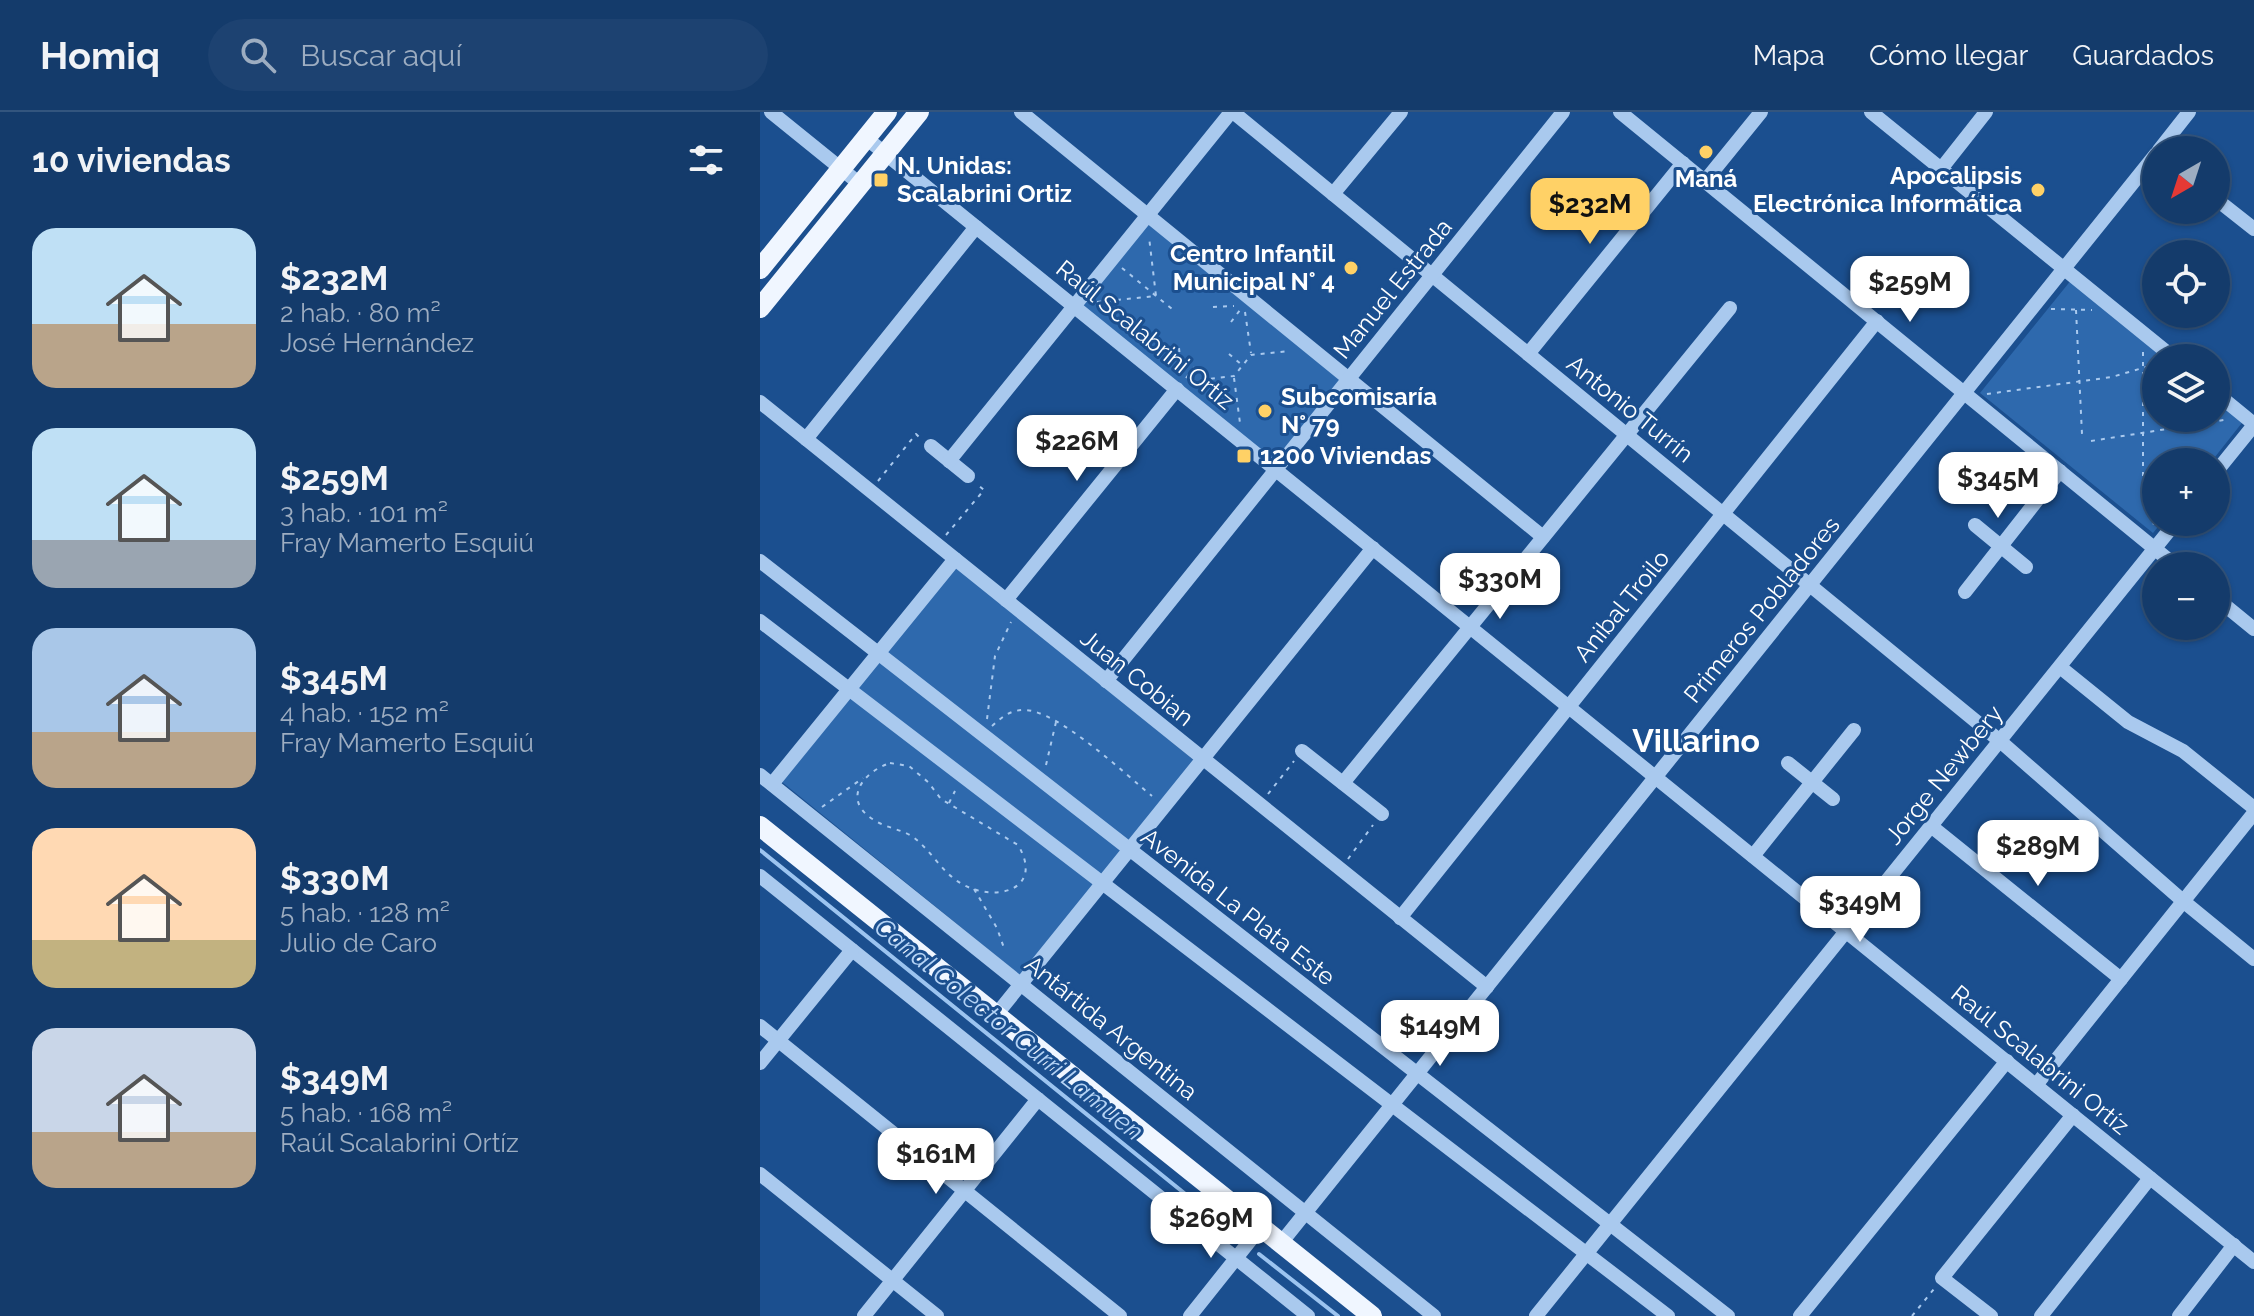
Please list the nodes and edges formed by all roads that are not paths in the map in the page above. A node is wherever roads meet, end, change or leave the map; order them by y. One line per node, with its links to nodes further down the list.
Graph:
1 (771, 112): 17 (street)
2 (887, 112): 14 (main road)
3 (919, 112): 15 (main road)
4 (1021, 112): 24 (street)
5 (1232, 112): 22 (street, Antonio Turrín); 24 (street)
6 (1401, 112): 22 (street)
7 (1563, 112): 29 (street, Manuel Estrada)
8 (1620, 112): 16 (street)
9 (1761, 112): 20 (street)
10 (1871, 112): 18 (street)
11 (1986, 112): 18 (street)
12 (2189, 112): 13 (street, Primeros Pobladores)
13 (2170, 136)
14 (866, 138): 15 (street, Raúl Scalabrini Ortíz); 17 (main road)
15 (885, 153): 21 (main road); 25 (street, Raúl Scalabrini Ortíz)
16 (1683, 163): 20 (street); 35 (street)
17 (841, 169): 21 (street); 27 (main road)
18 (1941, 169): 28 (street)
19 (2142, 172): 28 (street, Primeros Pobladores)
20 (1705, 181): 33 (street)
21 (860, 184): 31 (main road)
22 (1333, 194): 29 (street, Antonio Turrín)
23 (2230, 210): 26 (street)
24 (1148, 222): 30 (street); 36 (street)
25 (976, 227): 30 (street, Raúl Scalabrini Ortíz); 43 (street)
26 (2254, 229)
27 (763, 261)
28 (2064, 269): 34 (street); 38 (street, Primeros Pobladores)
29 (1432, 275): 35 (street, Antonio Turrín); 36 (street, Manuel Estrada)
30 (1080, 305): 37 (street, Raúl Scalabrini Ortíz); 46 (street)
31 (760, 308)
32 (1730, 308): 42 (street)
33 (1877, 321): 38 (street); 50 (street, Anibal Troilo)
34 (2157, 344)
35 (1528, 354): 42 (street, Antonio Turrín)
36 (1349, 379): 47 (street, Manuel Estrada); 53 (street)
37 (1180, 386): 47 (street, Raúl Scalabrini Ortíz); 63 (street)
38 (1964, 393): 48 (street); 61 (street, Primeros Pobladores)
39 (760, 402): 43 (street, Juan Cobian)
40 (2230, 404): 41 (street)
41 (2254, 424): 45 (street)
42 (1627, 435): 50 (street, Antonio Turrín); 53 (street)
43 (806, 439): 58 (street, Juan Cobian)
44 (931, 446): 46 (street)
45 (2230, 454)
46 (949, 461): 49 (street)
47 (1276, 470): 55 (street, Raúl Scalabrini Ortíz); 70 (street, Manuel Estrada)
48 (2060, 471): 54 (street); 56 (street)
49 (968, 476)
50 (1723, 514): 61 (street, Antonio Turrín); 72 (street, Anibal Troilo)
51 (1975, 525): 54 (street)
52 (2165, 536): 56 (street, Jorge Newbery)
53 (1543, 537): 66 (street)
54 (2001, 547): 60 (street); 62 (street)
55 (1373, 548): 66 (street, Raúl Scalabrini Ortíz); 76 (street)
56 (2155, 549): 57 (street); 69 (street, Jorge Newbery)
57 (2159, 552)
58 (955, 559): 63 (street, Juan Cobian); 68 (street)
59 (760, 561): 68 (street, Avenida La Plata Este)
60 (2026, 567)
61 (1810, 585): 74 (street, Antonio Turrín); 78 (street, Primeros Pobladores)
62 (1965, 592)
63 (1006, 600): 70 (street, Juan Cobian)
64 (2230, 609): 67 (street)
65 (760, 621): 71 (street)
66 (1470, 627): 72 (street, Raúl Scalabrini Ortíz); 81 (street)
67 (2254, 629)
68 (879, 653): 71 (street); 87 (street, Avenida La Plata Este)
69 (2060, 667): 74 (street, Jorge Newbery); 83 (street)
70 (1106, 681): 76 (street, Juan Cobian)
71 (849, 690): 79 (street); 90 (street)
72 (1569, 707): 78 (street, Raúl Scalabrini Ortíz); 92 (street, Anibal Troilo)
73 (1854, 730): 80 (street)
74 (2000, 741): 86 (street, Jorge Newbery); 91 (street, Antonio Turrín)
75 (1302, 751): 81 (street)
76 (1203, 759): 87 (street); 92 (street, Juan Cobian)
77 (1788, 763): 80 (street)
78 (1656, 777): 88 (street, Raúl Scalabrini Ortíz); 98 (street, Primeros Pobladores)
79 (766, 779): 97 (street, Antártida Argentina)
80 (1812, 782): 82 (street); 88 (street)
81 (1343, 783): 84 (street)
82 (1833, 799)
83 (2254, 810): 91 (street)
84 (1382, 814)
85 (760, 826): 99 (main road)
86 (1931, 826): 93 (street, Jorge Newbery); 96 (street)
87 (1129, 850): 90 (street); 104 (street, Avenida La Plata Este)
88 (1753, 856): 93 (street, Raúl Scalabrini Ortíz)
89 (760, 876): 94 (street)
90 (1103, 883): 97 (street); 107 (street)
91 (2183, 901): 95 (street); 96 (street)
92 (1400, 918): 98 (street, Juan Cobian)
93 (1846, 931): 102 (street, Raúl Scalabrini Ortíz); 113 (street, Jorge Newbery)
94 (852, 950): 101 (street); 106 (street)
95 (2254, 959)
96 (2121, 979): 105 (street)
97 (1021, 984): 99 (street); 112 (street, Antártida Argentina)
98 (1487, 987): 104 (street, Primeros Pobladores)
99 (996, 1015): 114 (main road)
100 (760, 1026): 101 (street)
101 (778, 1041): 103 (street); 111 (street)
102 (2007, 1061): 105 (street, Raúl Scalabrini Ortíz); 131 (street)
103 (760, 1063)
104 (1417, 1074): 107 (street, Primeros Pobladores); 113 (street, Avenida La Plata Este)
105 (2036, 1085): 108 (street, Raúl Scalabrini Ortíz)
106 (1038, 1099): 111 (street); 118 (street)
107 (1393, 1105): 112 (street, Primeros Pobladores); 117 (street)
108 (2073, 1115): 110 (street, Raúl Scalabrini Ortíz); 132 (street)
109 (760, 1174): 120 (street)
110 (2150, 1178): 116 (street, Raúl Scalabrini Ortíz); 133 (street)
111 (965, 1191): 120 (street); 123 (street)
112 (1306, 1213): 115 (street, Primeros Pobladores); 127 (street, Antártida Argentina)
113 (1610, 1224): 117 (street, Jorge Newbery); 130 (street, Avenida La Plata Este)
114 (1261, 1227): 115 (main road); 118 (street)
115 (1281, 1243): 126 (main road)
116 (2234, 1245): 119 (street, Raúl Scalabrini Ortíz); 134 (street)
117 (1586, 1253): 128 (street, Jorge Newbery); 129 (street)
118 (1236, 1258): 124 (street); 125 (street)
119 (2254, 1262)
120 (893, 1281): 121 (street); 122 (street)
121 (864, 1316)
122 (937, 1316)
123 (1120, 1316)
124 (1190, 1316)
125 (1308, 1316)
126 (1372, 1316)
127 (1434, 1316)
128 (1536, 1316)
129 (1668, 1316)
130 (1728, 1316)
131 (1800, 1316)
132 (1991, 1316)
133 (2041, 1316)
134 (2179, 1316)

